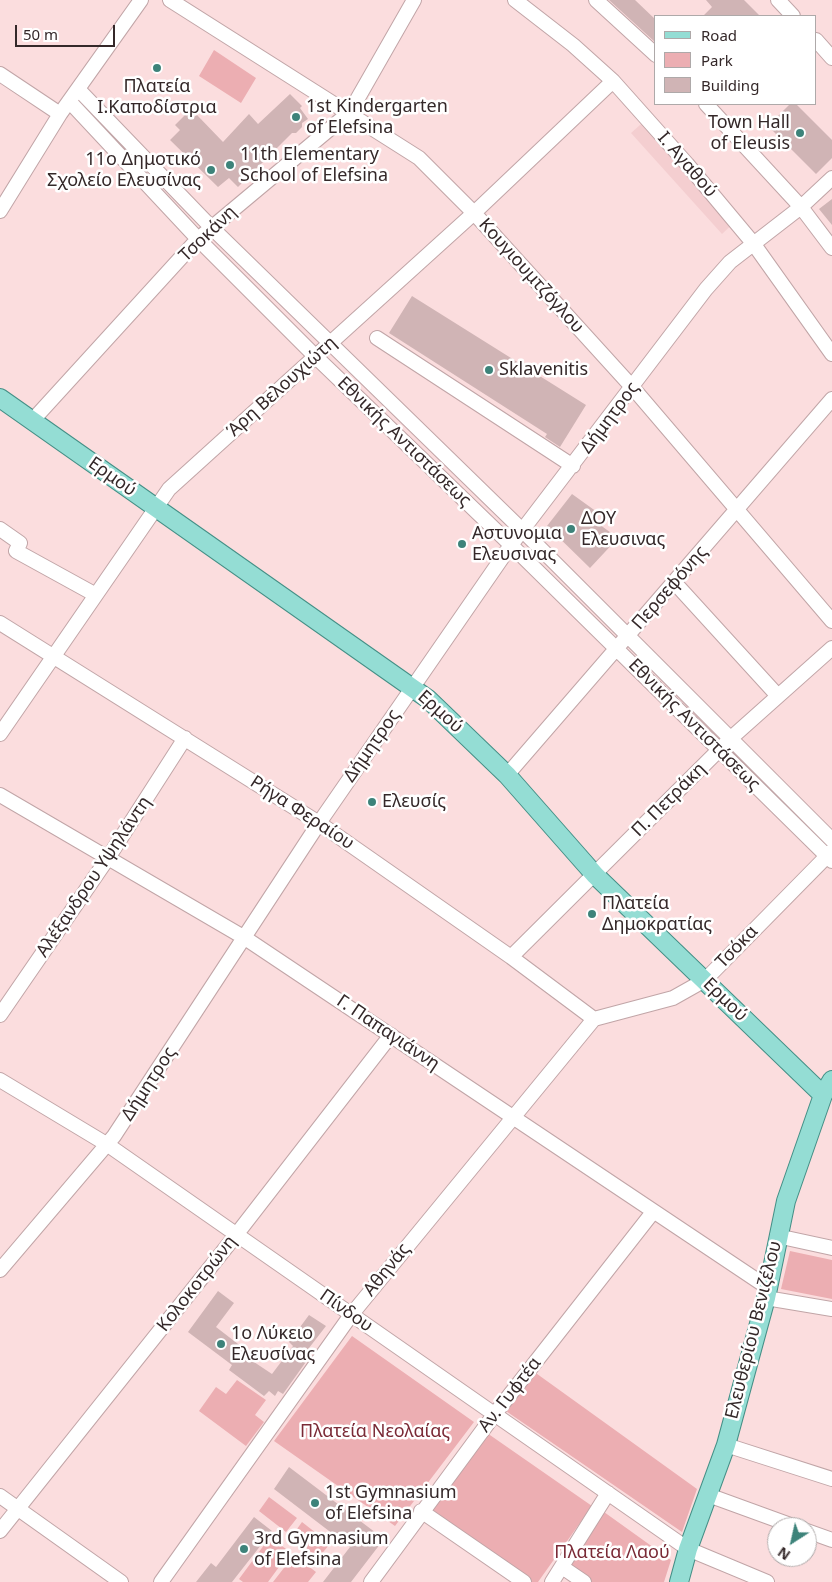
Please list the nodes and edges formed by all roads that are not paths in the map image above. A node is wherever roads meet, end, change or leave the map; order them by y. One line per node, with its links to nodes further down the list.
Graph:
1 (141, 0): 13 (street)
2 (170, 0): 16 (street, Κουγιουμτζόγλου)
3 (414, 0): 16 (street, Τσοκάνη)
4 (515, 0): 12 (street, Ι. Αγαθού)
5 (596, 0): 9 (street)
6 (778, 0): 7 (street)
7 (793, 15)
8 (817, 41): 10 (street)
9 (654, 53)
10 (832, 58)
11 (0, 74): 17 (street)
12 (613, 81): 21 (street, Άρη Βελουχιώτη); 24 (street, Ι. Αγαθού)
13 (78, 89): 14 (street); 22 (street, Εθνικής Αντιστάσεως)
14 (69, 101): 17 (street); 23 (street, Εθνικής Αντιστάσεως)
15 (707, 105): 19 (street)
16 (350, 112): 21 (street, Κουγιουμτζόγλου); 22 (street, Τσοκάνη)
17 (60, 114): 20 (street)
18 (832, 178): 19 (street, Δήμητρος)
19 (801, 207): 24 (street, Δήμητρος); 25 (street)
20 (0, 211)
21 (474, 213): 27 (street, Άρη Βελουχιώτη); 30 (street, Κουγιουμτζόγλου)
22 (211, 227): 23 (street, Τσοκάνη); 27 (street, Εθνικής Αντιστάσεως)
23 (198, 239): 29 (street, Εθνικής Αντιστάσεως); 33 (street, Τσοκάνη)
24 (753, 243): 28 (street, Ι. Αγαθού); 30 (street, Δήμητρος)
25 (832, 248)
26 (377, 338): 34 (street)
27 (330, 343): 29 (street, Άρη Βελουχιώτη); 38 (street, Εθνικής Αντιστάσεως)
28 (832, 354)
29 (316, 357): 35 (street, Άρη Βελουχιώτη); 39 (street, Εθνικής Αντιστάσεως)
30 (633, 388): 34 (street, Δήμητρος); 36 (street, Κουγιουμτζόγλου)
31 (0, 398): 33 (main road, Ερμού)
32 (832, 399): 36 (street, Περσεφόνης)
33 (32, 421): 35 (main road, Ερμού)
34 (573, 466): 38 (street, Δήμητρος)
35 (155, 508): 41 (street, Άρη Βελουχιώτη); 48 (main road, Ερμού)
36 (737, 511): 40 (street, Περσεφόνης); 42 (street, Κουγιουμτζόγλου)
37 (0, 529): 41 (street)
38 (522, 530): 39 (street, Δήμητρος); 44 (street, Εθνικής Αντιστάσεως)
39 (511, 545): 46 (street, Εθνικής Αντιστάσεως); 48 (street, Δήμητρος)
40 (674, 582): 44 (street, Περσεφόνης); 49 (street)
41 (96, 594): 47 (street, Άρη Βελουχιώτη)
42 (832, 621)
43 (0, 623): 47 (street, Ρήγα Φεραίου)
44 (628, 637): 46 (street, Περσεφόνης); 52 (street, Εθνικής Αντιστάσεως)
45 (832, 648): 49 (street, Π. Πετράκη)
46 (617, 650): 53 (street, Εθνικής Αντιστάσεως); 54 (street, Περσεφόνης)
47 (52, 657): 50 (street, Άρη Βελουχιώτη); 51 (street, Ρήγα Φεραίου)
48 (413, 688): 54 (main road, Ερμού); 56 (street, Δήμητρος)
49 (778, 696): 52 (street, Π. Πετράκη)
50 (0, 734)
51 (186, 738): 56 (street, Ρήγα Φεραίου); 59 (street, Αλέξανδρου Υψηλάντη)
52 (730, 739): 53 (street, Π. Πετράκη); 57 (street, Εθνικής Αντιστάσεως)
53 (718, 751): 58 (street, Εθνικής Αντιστάσεως); 60 (street, Π. Πετράκη)
54 (507, 775): 60 (main road, Ερμού)
55 (0, 795): 59 (street, Γ. Παπαγιάννη)
56 (319, 823): 61 (street, Δήμητρος); 62 (street, Ρήγα Φεραίου)
57 (832, 840)
58 (830, 856): 63 (street, Τσόκα)
59 (108, 858): 61 (street, Γ. Παπαγιάννη); 64 (street, Αλέξανδρου Υψηλάντη)
60 (595, 875): 62 (street, Π. Πετράκη); 63 (main road, Ερμού)
61 (245, 938): 66 (street, Γ. Παπαγιάννη); 70 (street, Δήμητρος)
62 (511, 957): 65 (street, Ρήγα Φεραίου)
63 (705, 980): 65 (street, Τσόκα); 68 (main road, Ερμού)
64 (0, 1015)
65 (594, 1019): 69 (street, Αθηνάς)
66 (391, 1034): 69 (street, Γ. Παπαγιάννη); 72 (street, Κολοκοτρώνη)
67 (0, 1080): 70 (street, Πίνδου)
68 (829, 1093): 73 (main road, Ελευθερίου Βενιζέλου)
69 (511, 1118): 71 (street, Γ. Παπαγιάννη); 78 (street, Αθηνάς)
70 (108, 1146): 72 (street, Πίνδου); 75 (street, Δήμητρος)
71 (653, 1212): 76 (street, Γ. Παπαγιάννη); 79 (street, Αν. Γυφτέα)
72 (236, 1235): 78 (street, Πίνδου); 85 (street, Κολοκοτρώνη)
73 (777, 1236): 74 (street); 76 (main road, Ελευθερίου Βενιζέλου)
74 (832, 1248)
75 (0, 1270)
76 (766, 1293): 77 (street); 80 (main road, Ελευθερίου Βενιζέλου)
77 (832, 1309)
78 (351, 1315): 79 (street, Πίνδου); 94 (street, Αθηνάς)
79 (494, 1415): 82 (street, Πίνδου); 86 (street, Αν. Γυφτέα)
80 (726, 1445): 81 (street); 83 (main road, Ελευθερίου Βενιζέλου)
81 (832, 1479)
82 (608, 1493): 91 (street, Πίνδου); 92 (street)
83 (708, 1495): 87 (street); 91 (main road, Ελευθερίου Βενιζέλου)
84 (0, 1496): 85 (street)
85 (19, 1509): 88 (street, Κολοκοτρώνη); 93 (street)
86 (421, 1511): 95 (street, Αν. Γυφτέα); 96 (street)
87 (768, 1517)
88 (0, 1531)
89 (817, 1535): 90 (street)
90 (832, 1540)
91 (688, 1549): 99 (main road, Ελευθερίου Βενιζέλου); 100 (street, Πίνδου)
92 (562, 1567): 97 (street); 98 (street)
93 (121, 1582)
94 (161, 1582)
95 (371, 1582)
96 (524, 1582)
97 (552, 1582)
98 (584, 1582)
99 (680, 1582)
100 (767, 1582)

